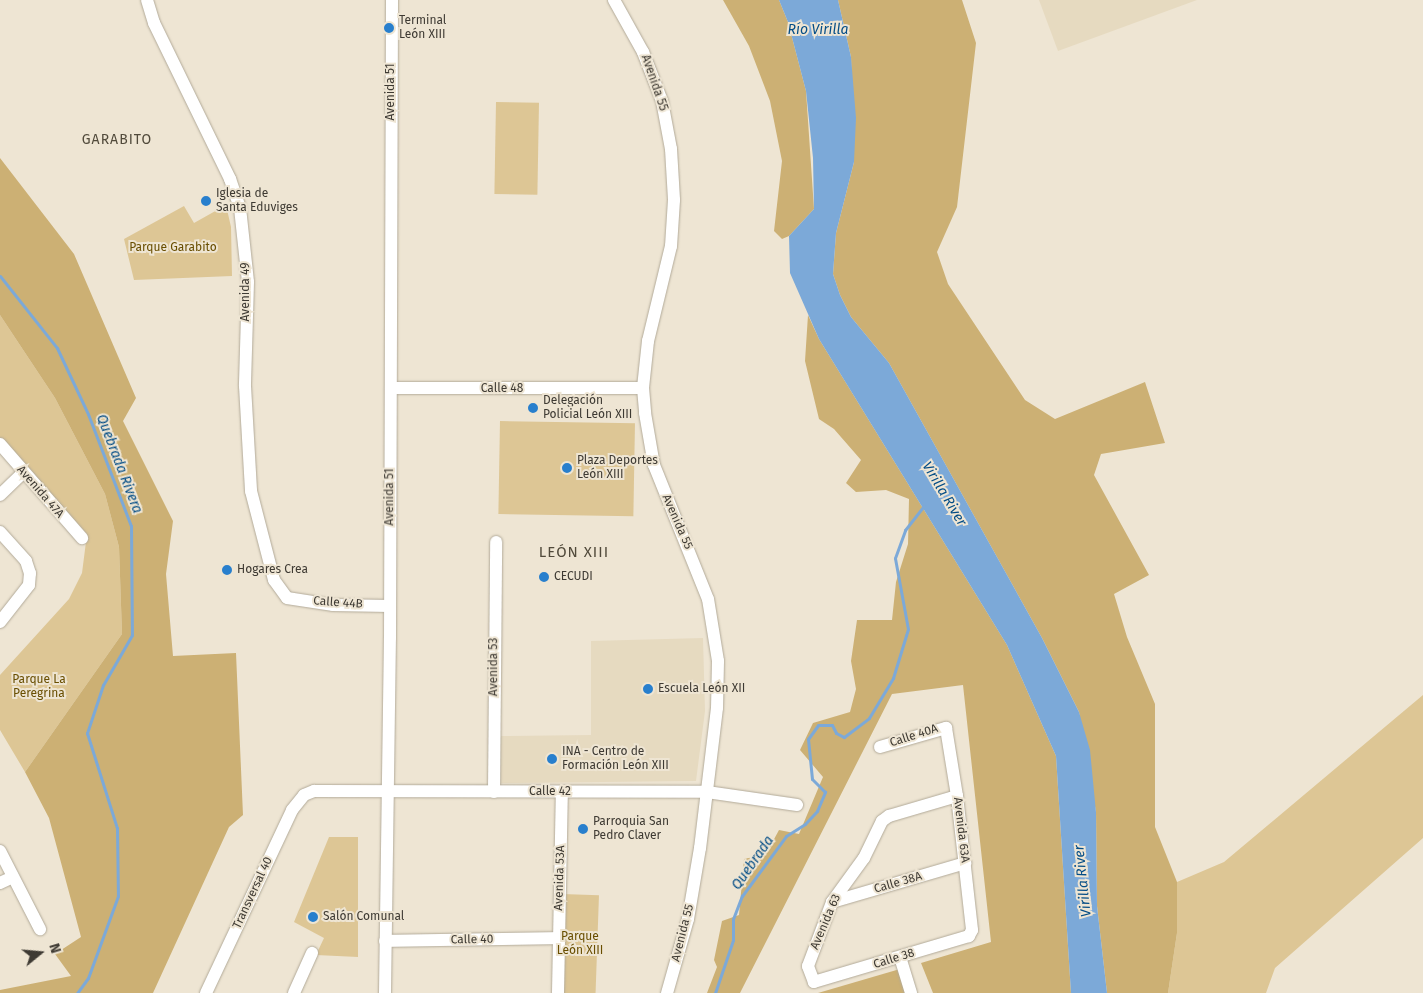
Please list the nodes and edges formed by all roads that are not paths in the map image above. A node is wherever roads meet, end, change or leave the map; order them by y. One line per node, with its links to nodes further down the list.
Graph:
1 (147, 0): 12 (street, Avenida 49)
2 (392, 0): 4 (street, Avenida 51)
3 (614, 0): 5 (street, Avenida 55)
4 (391, 388): 5 (street, Calle 48); 13 (street, Avenida 51)
5 (643, 388): 19 (street, Avenida 55)
6 (0, 444): 7 (street, Avenida 47A)
7 (23, 473): 8 (street); 10 (street, Avenida 47A)
8 (0, 495)
9 (0, 532): 14 (street)
10 (82, 538)
11 (496, 542): 18 (street, Avenida 53)
12 (288, 598): 13 (street, Calle 44B)
13 (390, 606): 17 (street, Avenida 51)
14 (0, 622)
15 (946, 728): 16 (street, Calle 40A); 22 (street, Avenida 63A)
16 (880, 747)
17 (386, 790): 18 (street, Calle 42); 21 (street, Calle 42); 32 (street, Avenida 51)
18 (494, 792): 20 (street, Calle 42)
19 (707, 792): 20 (street, Calle 42); 23 (street, Calle 42); 40 (street, Avenida 55)
20 (562, 793): 31 (street, Avenida 53A)
21 (304, 795): 36 (street, Transversal 40)
22 (957, 796): 25 (street, Avenida 63A); 28 (street, Avenida 63)
23 (797, 805)
24 (0, 851): 26 (street)
25 (965, 863): 28 (street, Calle 38A); 30 (street, Avenida 63A)
26 (13, 876): 27 (street); 29 (street)
27 (0, 883)
28 (832, 902): 35 (street, Avenida 63)
29 (40, 929)
30 (972, 932): 34 (street, Calle 38)
31 (558, 938): 32 (street, Calle 40); 39 (street, Avenida 53A)
32 (385, 941): 38 (street, Avenida 51)
33 (312, 953): 37 (street)
34 (900, 957): 35 (street, Calle 38); 41 (street)
35 (814, 982)
36 (206, 993)
37 (294, 993)
38 (385, 993)
39 (558, 993)
40 (667, 993)
41 (911, 993)

